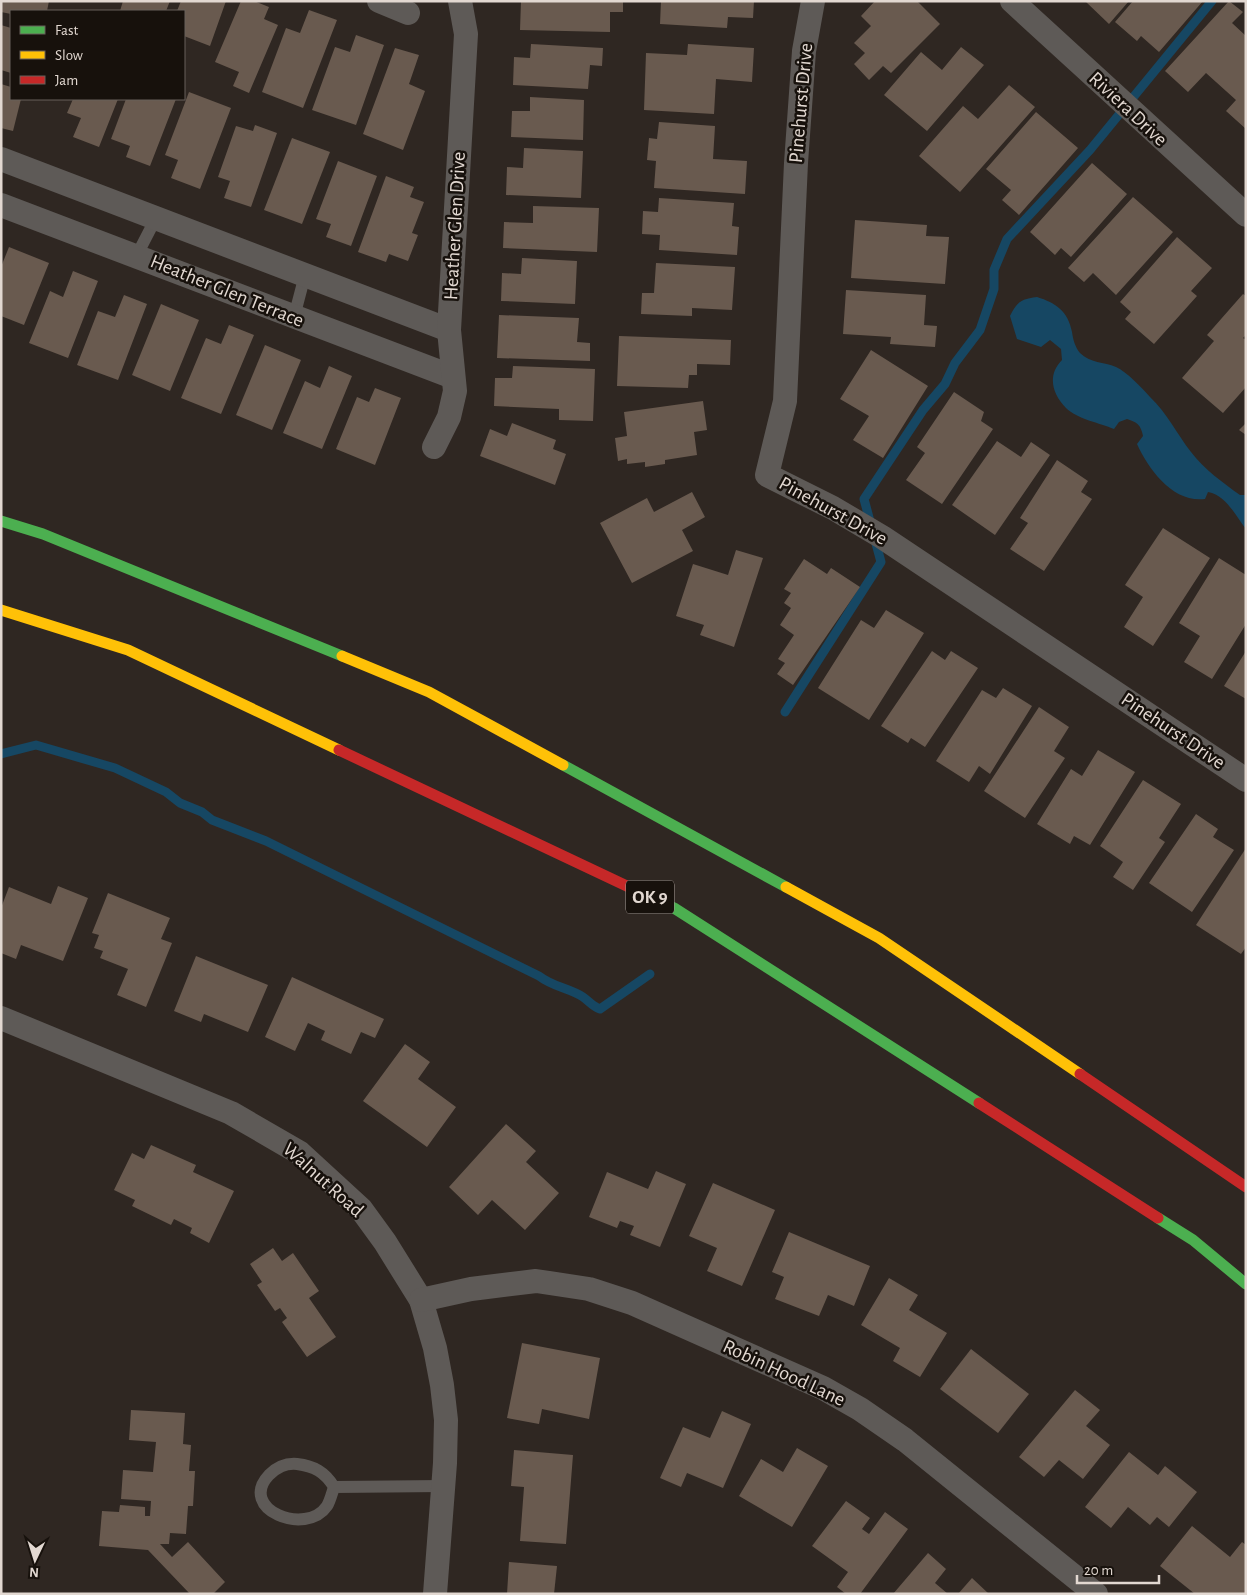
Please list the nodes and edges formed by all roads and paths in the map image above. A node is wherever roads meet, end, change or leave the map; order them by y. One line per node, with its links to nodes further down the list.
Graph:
1 (380, 1): 5 (street)
2 (460, 1): 13 (street, Heather Glen Drive)
3 (813, 1): 18 (street, Pinehurst Drive)
4 (1012, 1): 8 (street, Riviera Drive)
5 (408, 13)
6 (2, 160): 9 (street, Heather Glen Terrace)
7 (1, 204): 10 (street, Heather Glen Terrace)
8 (1246, 215)
9 (156, 218): 10 (lane); 11 (street, Heather Glen Terrace)
10 (137, 255): 12 (street, Heather Glen Terrace)
11 (305, 275): 12 (lane); 13 (street, Heather Glen Terrace)
12 (294, 317): 14 (street, Heather Glen Terrace)
13 (449, 330): 14 (street, Heather Glen Drive)
14 (453, 378): 15 (street, Heather Glen Drive)
15 (434, 447)
16 (1, 521): 20 (highway)
17 (1, 610): 21 (highway, OK 9)
18 (1246, 780)
19 (1, 1018): 22 (street, Walnut Road)
20 (1246, 1187)
21 (1246, 1284)
22 (421, 1300): 23 (street, Walnut Road); 26 (street, Robin Hood Lane)
23 (443, 1486): 24 (lane); 25 (street, Walnut Road)
24 (334, 1487): 24 (lane)
25 (435, 1594)
26 (1096, 1594)

